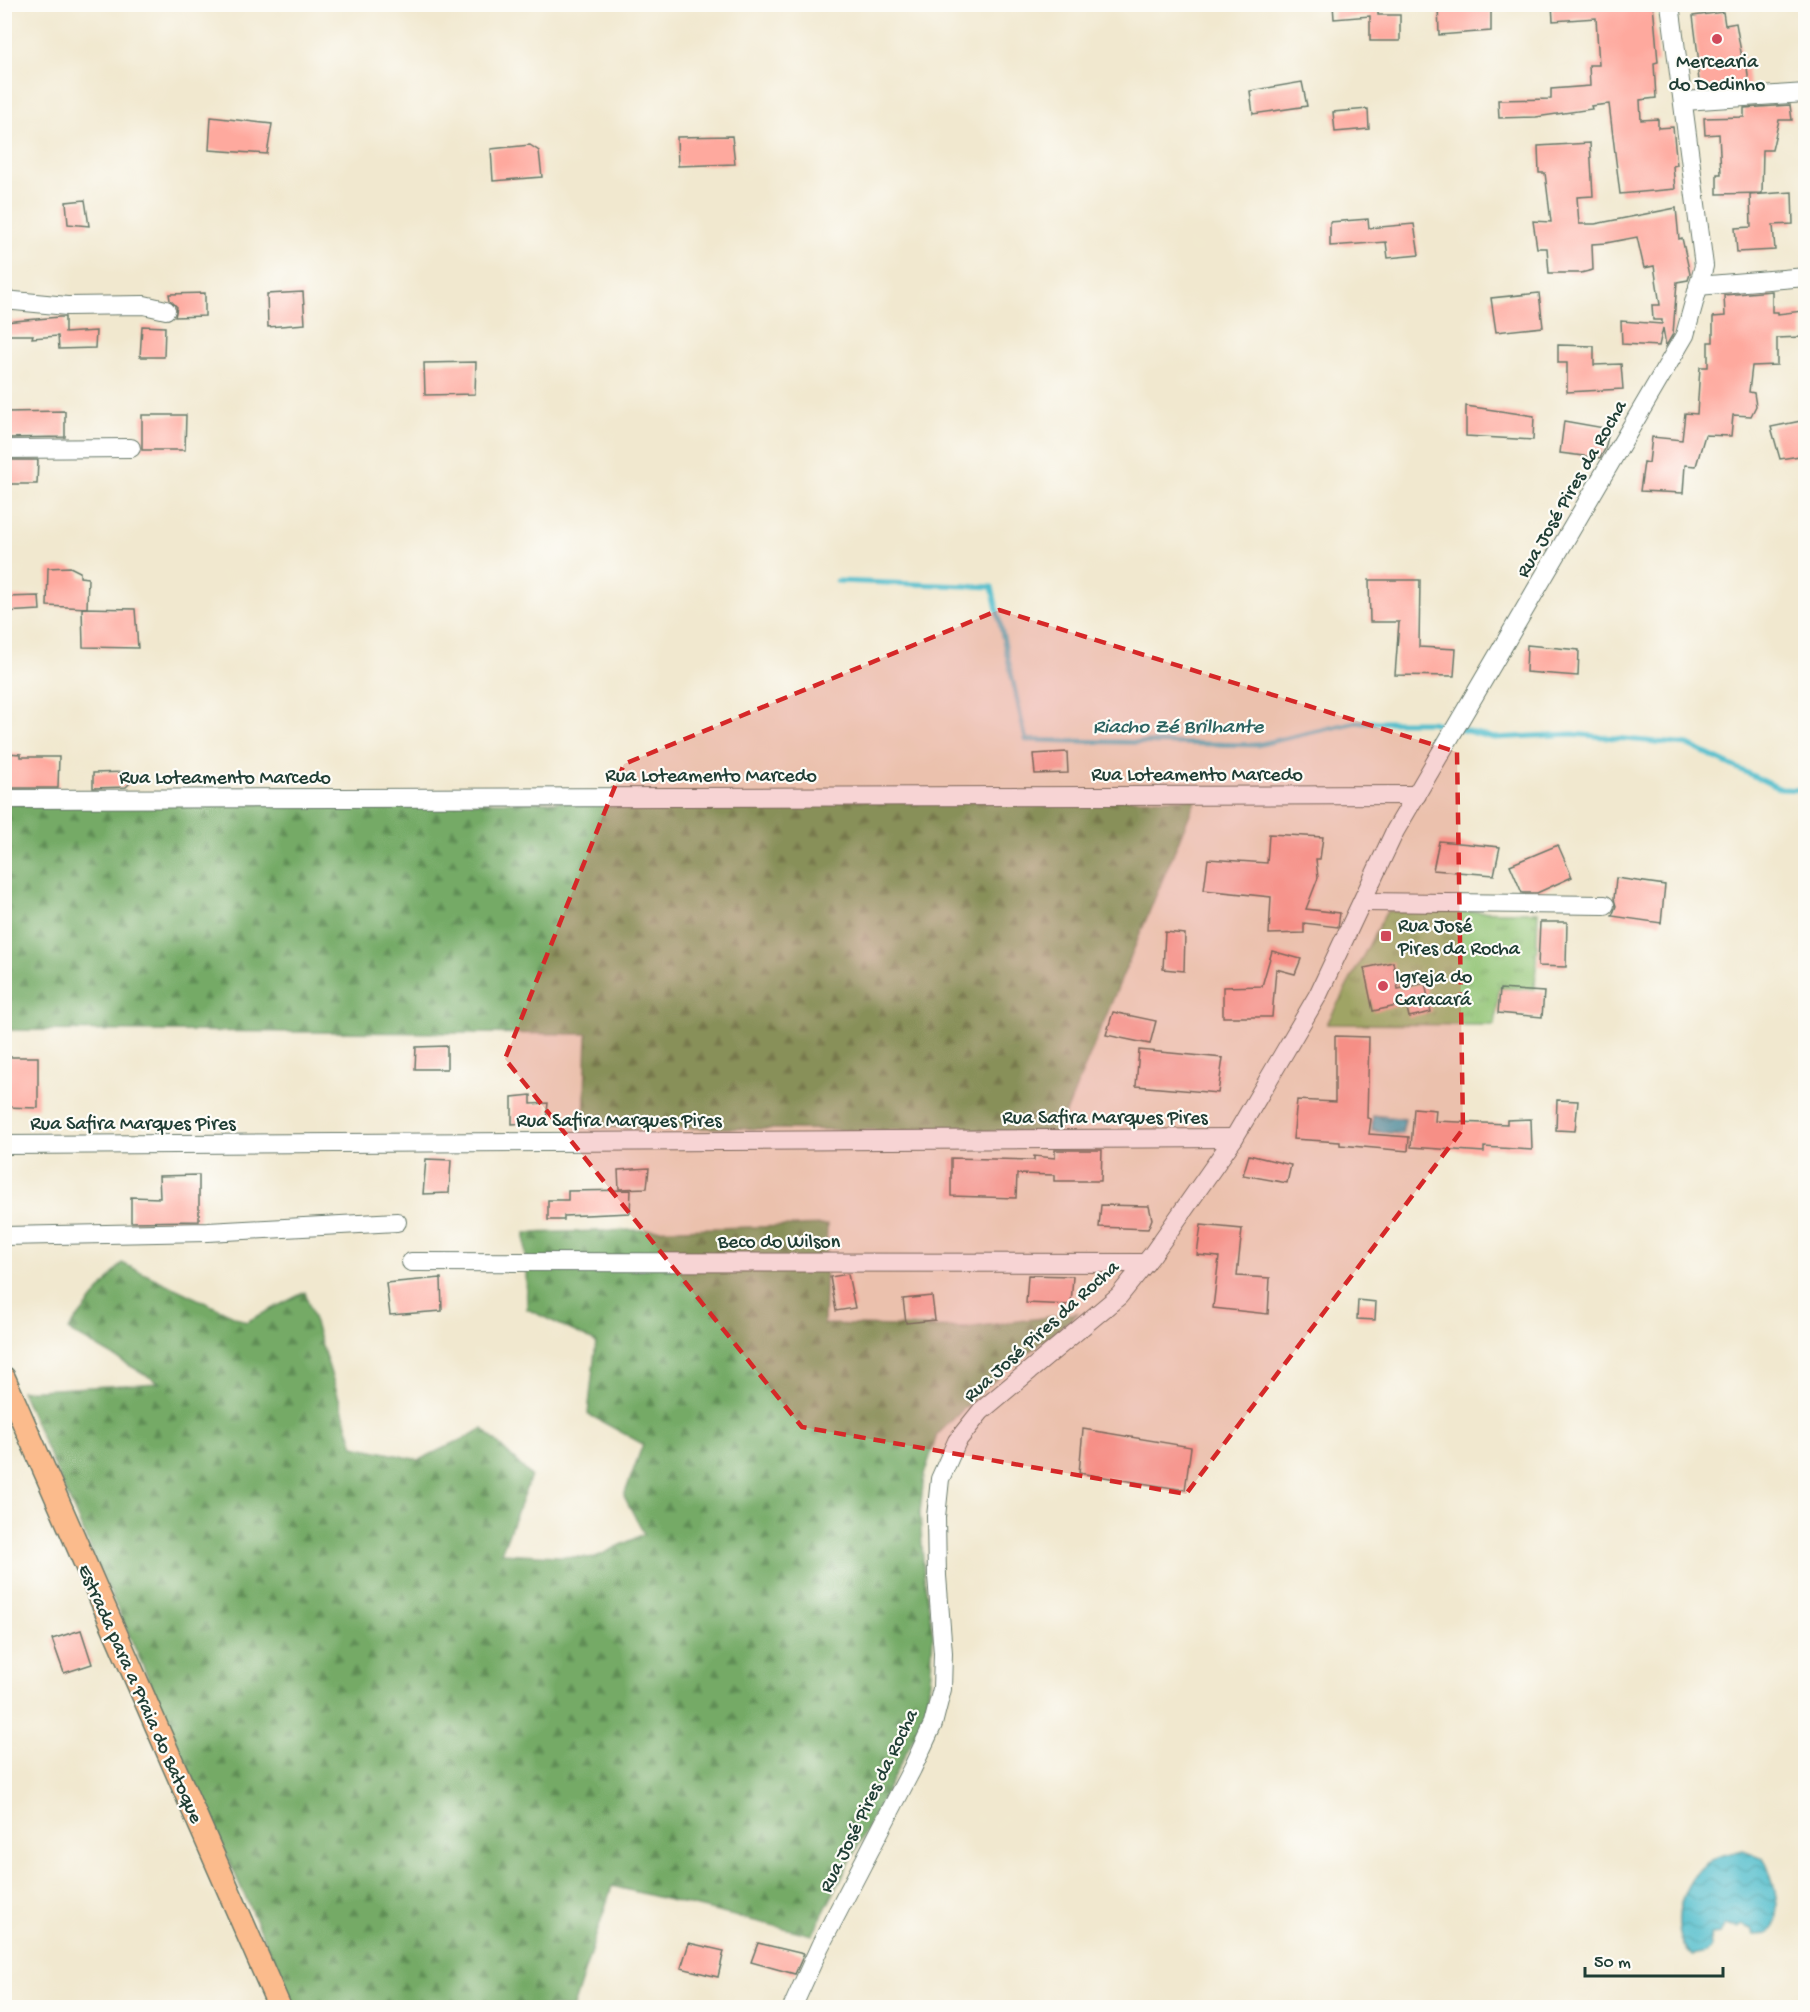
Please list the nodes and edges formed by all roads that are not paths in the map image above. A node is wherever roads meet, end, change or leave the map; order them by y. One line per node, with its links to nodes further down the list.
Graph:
1 (1670, 4): 3 (street, Rua José Pires da Rocha)
2 (1806, 93): 3 (street)
3 (1684, 100): 5 (street, Rua José Pires da Rocha)
4 (1806, 277): 5 (street)
5 (1698, 286): 10 (street, Rua José Pires da Rocha)
6 (4, 300): 7 (street)
7 (166, 310)
8 (131, 448): 9 (street)
9 (4, 449)
10 (1417, 795): 11 (street, Rua Loteamento Marcedo); 12 (street, Rua José Pires da Rocha)
11 (4, 799)
12 (1363, 902): 13 (street); 14 (street, Rua José Pires da Rocha)
13 (1605, 905)
14 (1234, 1138): 15 (street, Rua Safira Marques Pires); 19 (street, Rua José Pires da Rocha)
15 (4, 1146)
16 (398, 1222): 17 (street)
17 (4, 1236)
18 (411, 1262): 19 (street, Beco do Wilson)
19 (1146, 1263): 22 (street, Rua José Pires da Rocha)
20 (4, 1378): 21 (main road, Estrada para a Praia do Batoque)
21 (280, 2007)
22 (792, 2007)

